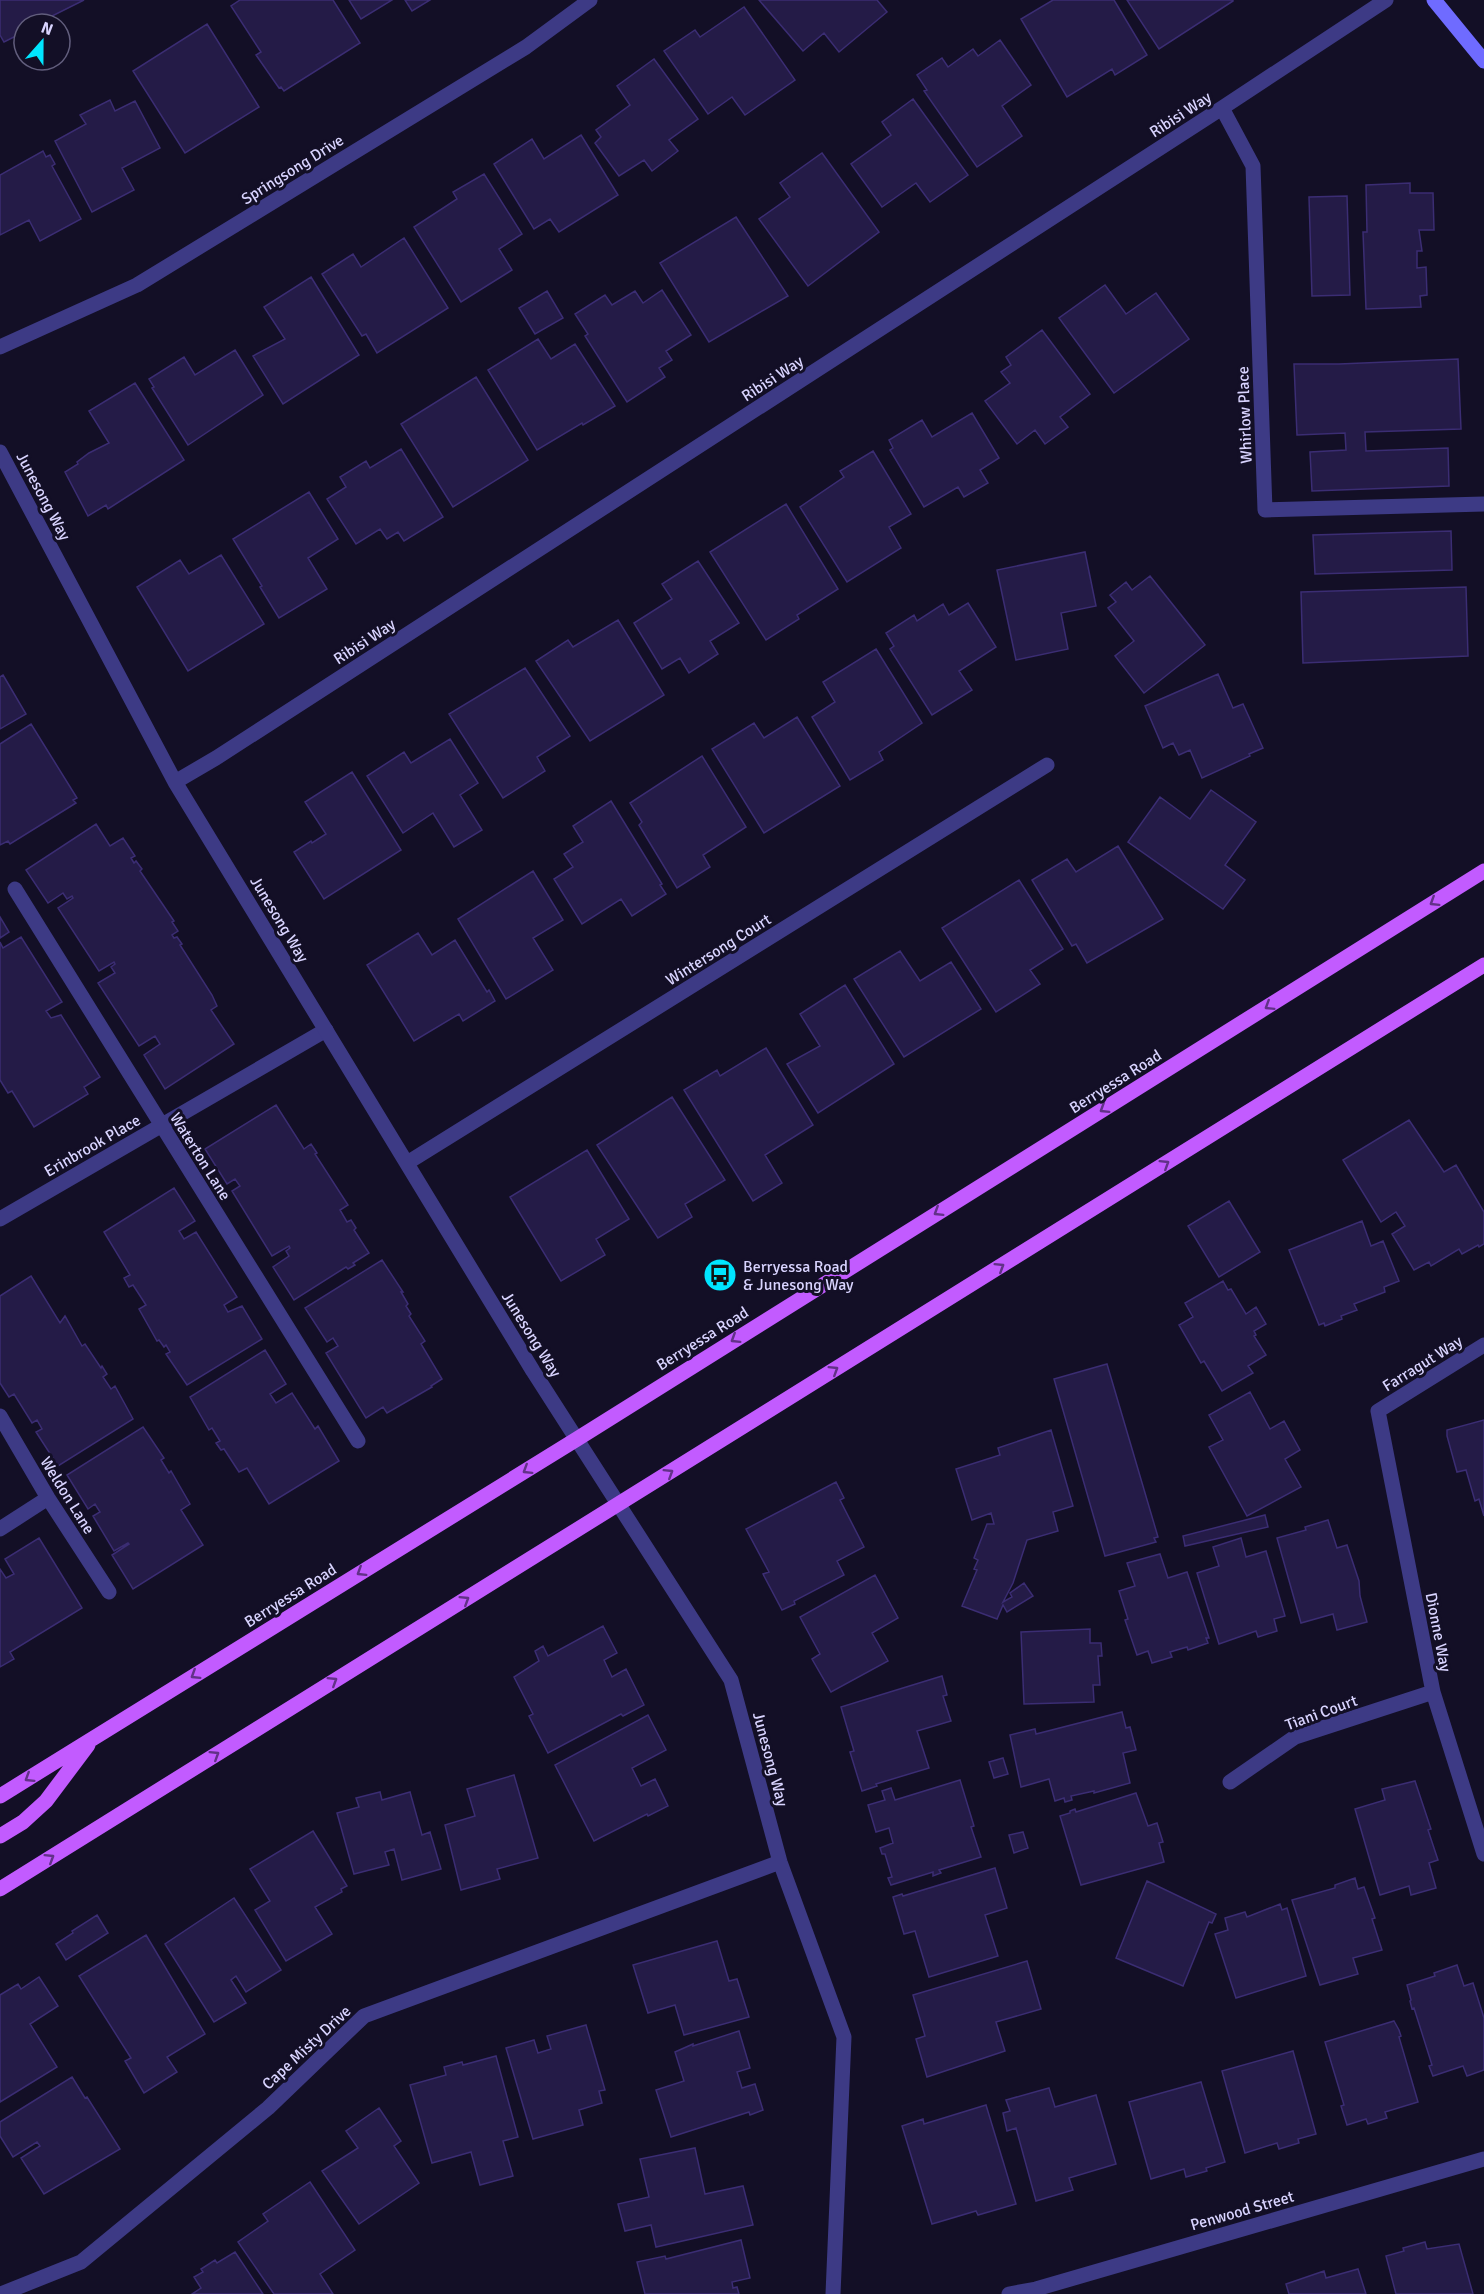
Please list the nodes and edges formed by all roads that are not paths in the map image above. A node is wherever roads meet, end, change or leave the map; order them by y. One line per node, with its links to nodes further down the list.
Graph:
1 (590, 0): 6 (street, Springsong Drive)
2 (1386, 0): 5 (street, Ribisi Way)
3 (1434, 0): 4 (street)
4 (1484, 61)
5 (1222, 108): 8 (street, Whirlow Place); 10 (street, Ribisi Way)
6 (0, 347)
7 (0, 452): 10 (street, Junesong Way)
8 (1484, 504)
9 (1047, 765): 16 (street, Wintersong Court)
10 (175, 782): 14 (street, Junesong Way)
11 (1484, 871): 21 (main road, Berryessa Road, one-way to 21)
12 (15, 889): 15 (street, Waterton Lane)
13 (1484, 965): 24 (main road, one-way to 13)
14 (326, 1030): 15 (street, Erinbrook Place); 16 (street, Junesong Way)
15 (161, 1126): 17 (street, Erinbrook Place); 22 (street, Waterton Lane)
16 (406, 1163): 21 (street, Junesong Way)
17 (0, 1219)
18 (1484, 1345): 19 (street, Farragut Way)
19 (1378, 1411): 27 (street, Dionne Way)
20 (0, 1416): 23 (street, Weldon Lane)
21 (577, 1439): 24 (street, Junesong Way); 28 (main road, Berryessa Road, one-way to 28)
22 (358, 1441)
23 (48, 1498): 25 (street); 26 (street, Weldon Lane)
24 (619, 1504): 33 (street, Junesong Way); 34 (main road, one-way to 24)
25 (0, 1529)
26 (108, 1592)
27 (1433, 1692): 29 (street, Tiani Court); 32 (street, Dionne Way)
28 (93, 1738): 30 (main road, Berryessa Road, one-way to 30); 31 (main road)
29 (1230, 1782)
30 (0, 1796)
31 (0, 1836)
32 (1484, 1854)
33 (780, 1862): 36 (street, Cape Misty Drive); 37 (street, Junesong Way)
34 (0, 1889)
35 (1484, 2159): 38 (street, Penwood Street)
36 (1, 2294)
37 (833, 2294)
38 (1009, 2294)

